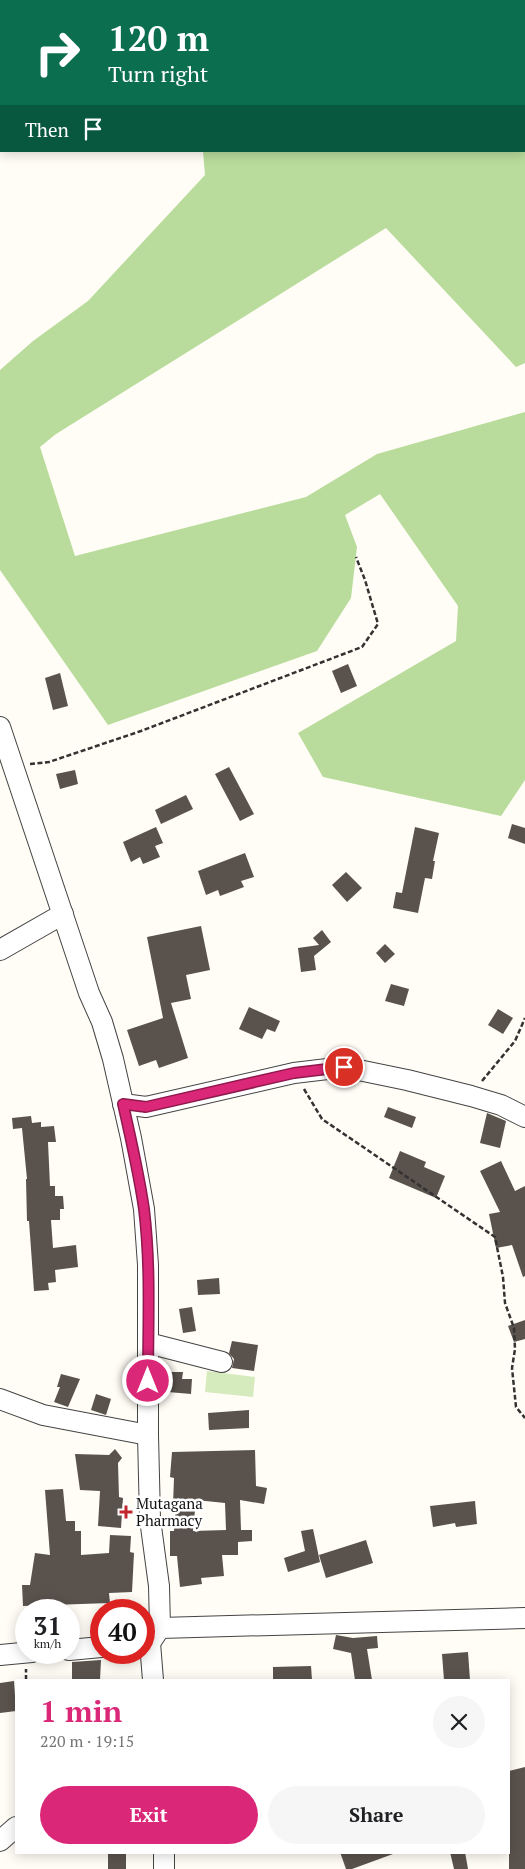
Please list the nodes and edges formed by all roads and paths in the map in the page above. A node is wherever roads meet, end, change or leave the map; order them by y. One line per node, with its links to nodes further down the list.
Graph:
1 (356, 557): 3 (path)
2 (0, 727): 3 (street)
3 (13, 767): 4 (street)
4 (63, 914): 5 (street); 9 (street)
5 (0, 950)
6 (525, 1018): 8 (path)
7 (294, 1073): 8 (street); 9 (street); 14 (path)
8 (470, 1096): 10 (street)
9 (123, 1104): 11 (street)
10 (525, 1117)
11 (148, 1343): 12 (street); 15 (street)
12 (222, 1362)
13 (0, 1399): 15 (street)
14 (525, 1418)
15 (148, 1435): 16 (street)
16 (155, 1608)
17 (525, 1618): 18 (street)
18 (155, 1638)
19 (15, 1654): 20 (street)
20 (0, 1655)
21 (152, 1664): 22 (street)
22 (153, 1679)
23 (15, 1828): 24 (street)
24 (0, 1841)
25 (164, 1854): 26 (street)
26 (164, 1869)

